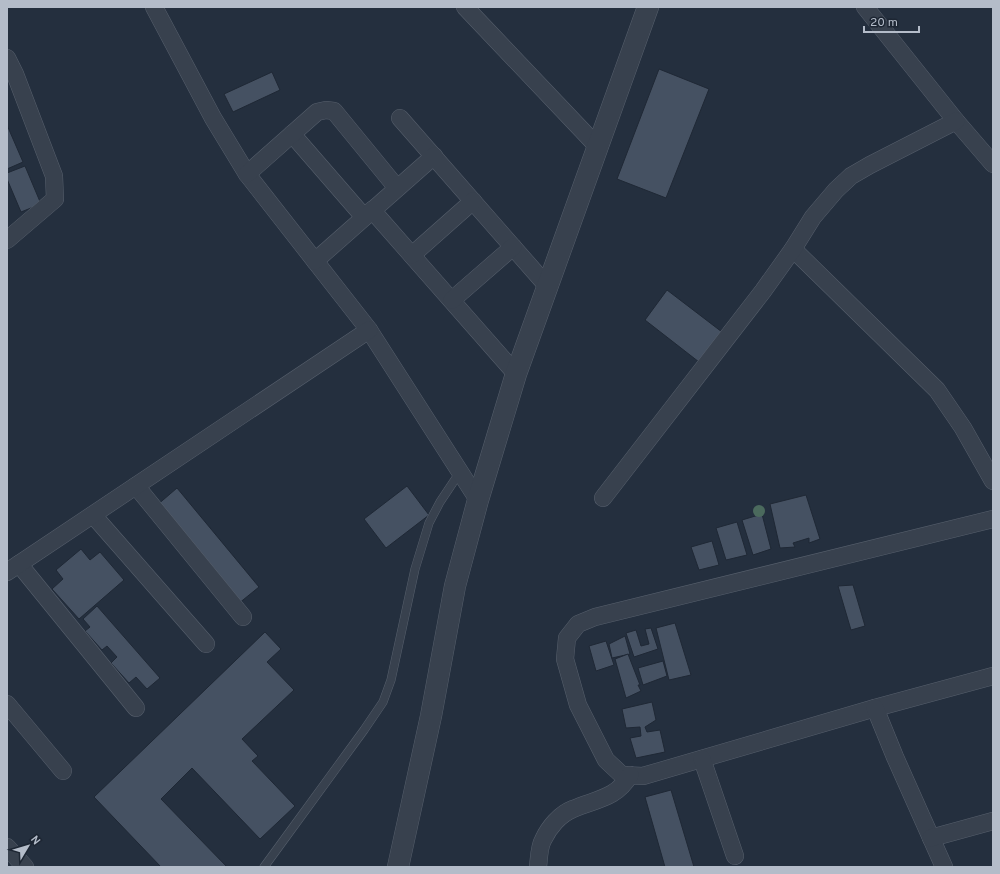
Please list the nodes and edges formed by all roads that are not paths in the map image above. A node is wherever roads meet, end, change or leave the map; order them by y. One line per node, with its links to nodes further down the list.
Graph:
1 (154, 7): 13 (street)
2 (465, 7): 10 (street)
3 (648, 7): 10 (street)
4 (865, 7): 8 (street)
5 (7, 58): 6 (street)
6 (11, 76): 17 (street)
7 (400, 118): 11 (street)
8 (956, 121): 12 (street); 19 (street)
9 (292, 134): 13 (street); 14 (street); 16 (street)
10 (597, 146): 22 (street)
11 (434, 156): 14 (street); 15 (street)
12 (993, 164)
13 (247, 174): 21 (street)
14 (397, 188): 16 (street)
15 (473, 202): 18 (street); 20 (street)
16 (368, 213): 20 (street); 21 (street)
17 (7, 240)
18 (513, 247): 22 (street); 23 (street)
19 (793, 249): 27 (street); 29 (street)
20 (412, 255): 23 (street)
21 (315, 261): 24 (street)
22 (548, 287): 25 (street)
23 (452, 300): 25 (street)
24 (369, 330): 26 (street); 28 (street)
25 (516, 374): 30 (street)
26 (460, 472): 30 (street); 48 (lane)
27 (993, 482)
28 (136, 486): 31 (street); 34 (street)
29 (603, 498)
30 (478, 500): 49 (street)
31 (93, 514): 33 (street); 35 (street)
32 (993, 519): 42 (street)
33 (13, 568): 38 (street)
34 (243, 617)
35 (206, 644)
36 (993, 676): 39 (street)
37 (7, 704): 41 (street)
38 (136, 708)
39 (875, 708): 40 (street); 44 (street)
40 (702, 758): 42 (street); 46 (street)
41 (63, 771)
42 (630, 775): 50 (street)
43 (993, 821): 44 (street)
44 (931, 838): 51 (street)
45 (7, 847): 47 (street)
46 (735, 856)
47 (25, 867)
48 (264, 867)
49 (398, 867)
50 (538, 867)
51 (944, 867)

